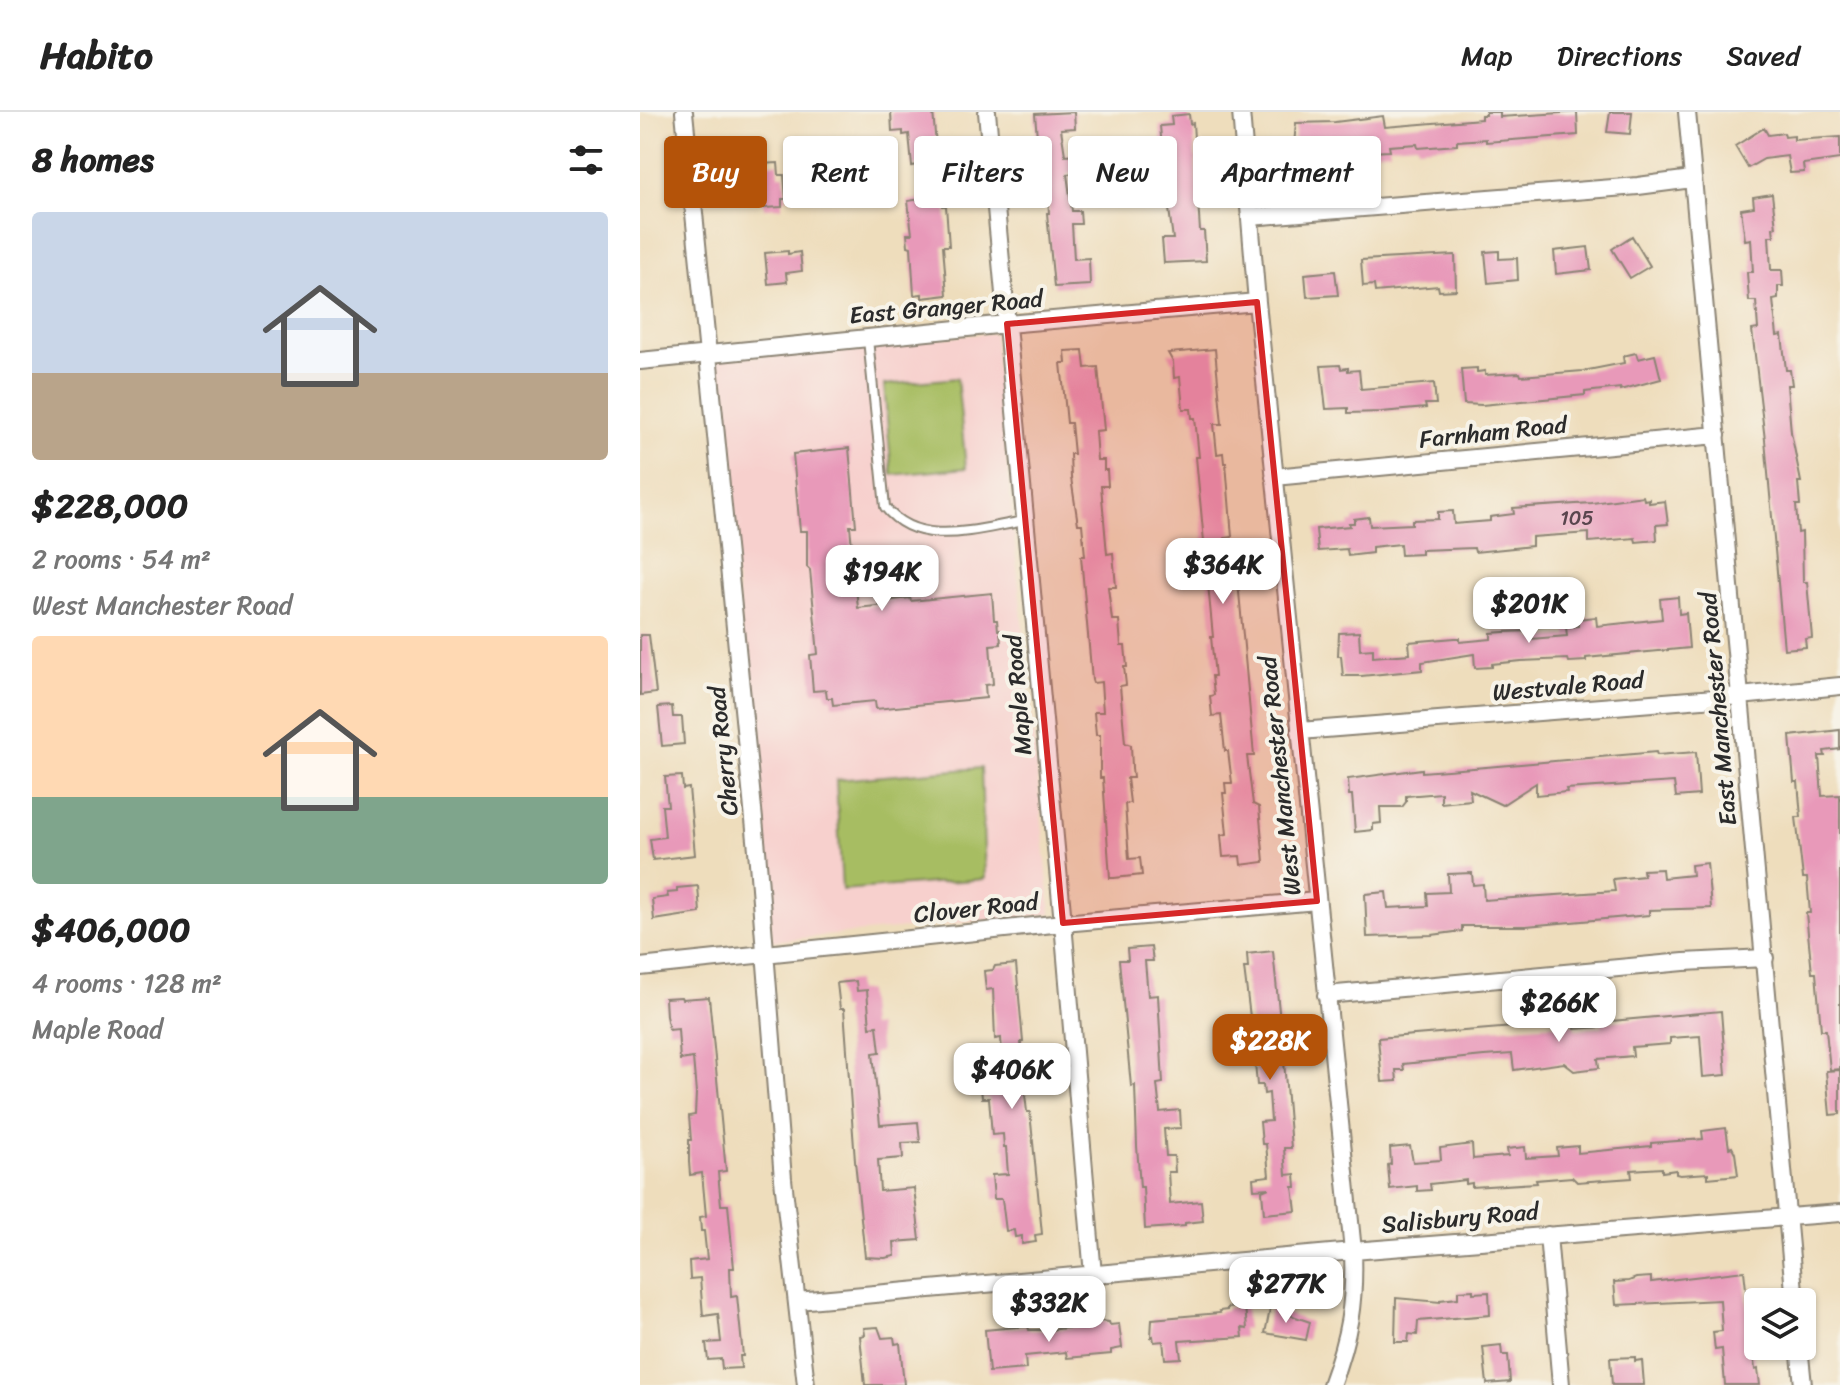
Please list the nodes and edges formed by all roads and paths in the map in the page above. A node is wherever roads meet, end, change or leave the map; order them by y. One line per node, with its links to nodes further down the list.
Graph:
1 (684, 112): 10 (street, Cherry Road)
2 (987, 112): 8 (street, Maple Road)
3 (1241, 112): 6 (street, West Manchester Road)
4 (1687, 112): 5 (street, East Manchester Road)
5 (1692, 179): 6 (street); 12 (street, East Manchester Road)
6 (1250, 217): 7 (street, West Manchester Road)
7 (1257, 302): 8 (street, East Granger Road); 13 (street, West Manchester Road)
8 (1007, 324): 9 (street, East Granger Road); 14 (street, Maple Road)
9 (868, 338): 10 (street, East Granger Road); 14 (lane)
10 (708, 355): 11 (street, East Granger Road); 20 (street, Cherry Road)
11 (640, 361)
12 (1717, 435): 13 (street, Farnham Road); 16 (street, East Manchester Road)
13 (1274, 477): 17 (street, West Manchester Road)
14 (1026, 521): 19 (street, Maple Road)
15 (1840, 686): 16 (street, Westvale Road)
16 (1740, 696): 17 (street, Westvale Road); 21 (street, East Manchester Road)
17 (1300, 731): 18 (street, West Manchester Road)
18 (1317, 901): 19 (street, Clover Road); 23 (street, West Manchester Road)
19 (1063, 923): 20 (street, Clover Road); 28 (street, Maple Road)
20 (766, 955): 22 (street, Clover Road); 30 (street, Cherry Road)
21 (1765, 958): 23 (street); 25 (street, East Manchester Road)
22 (640, 967)
23 (1326, 995): 27 (street, West Manchester Road)
24 (1840, 1213): 25 (street, Salisbury Road)
25 (1788, 1217): 26 (street, Salisbury Road); 29 (street, East Manchester Road)
26 (1548, 1235): 27 (street, Salisbury Road); 34 (street)
27 (1353, 1251): 28 (street, Salisbury Road); 33 (street, West Manchester Road)
28 (1093, 1275): 30 (street, Salisbury Road)
29 (1794, 1288)
30 (797, 1301): 32 (street, Cherry Road)
31 (1800, 1360): 35 (street)
32 (806, 1385)
33 (1331, 1385)
34 (1561, 1385)
35 (1803, 1385)

